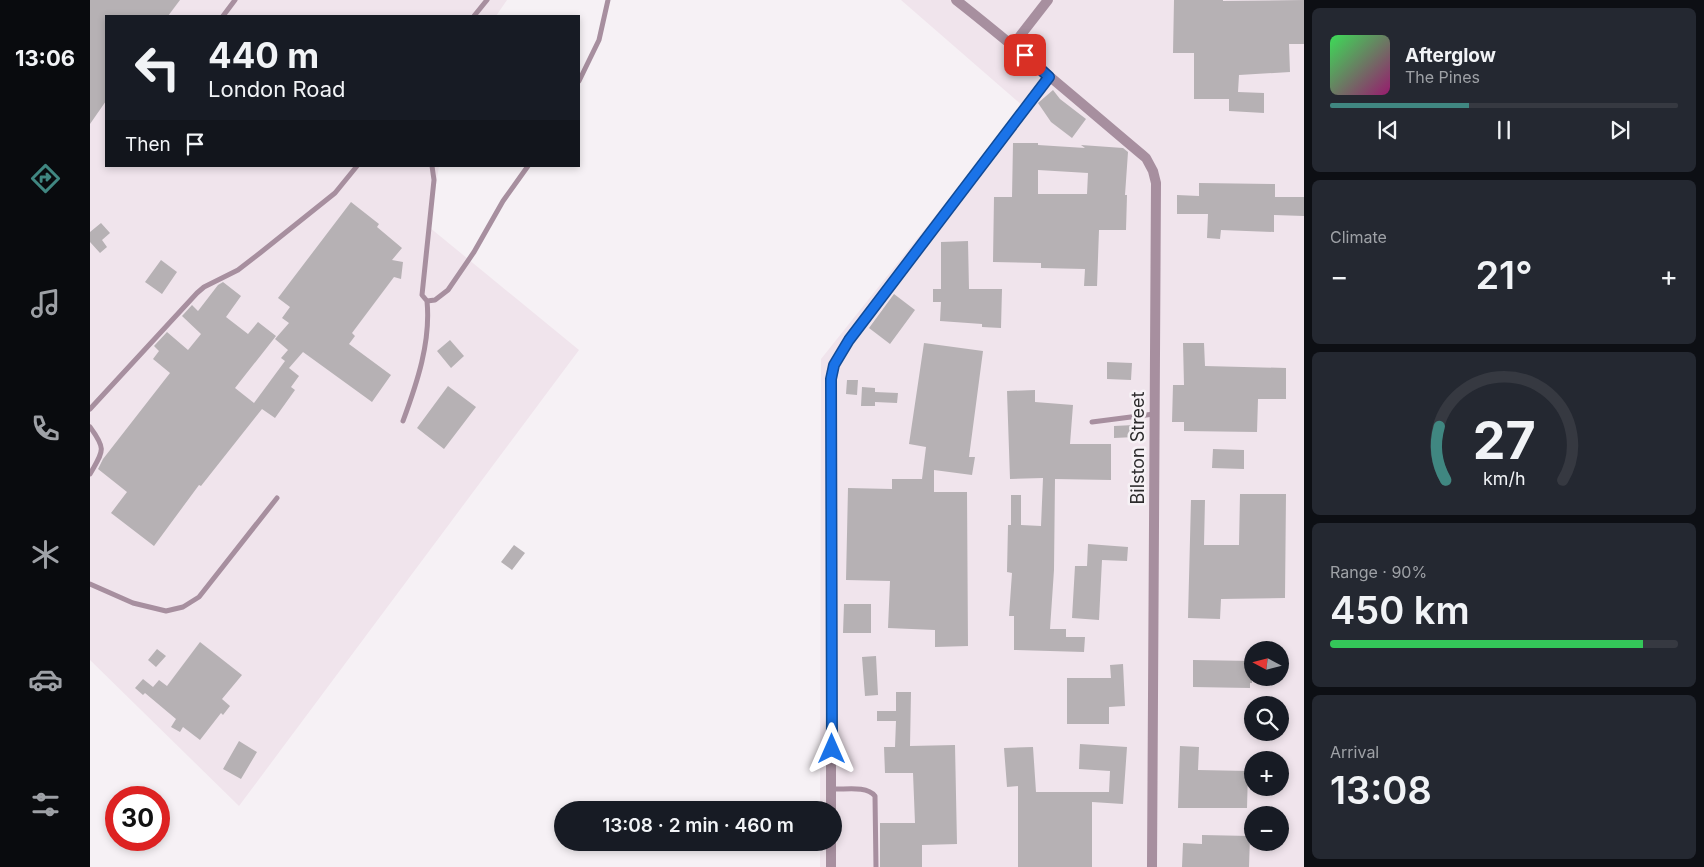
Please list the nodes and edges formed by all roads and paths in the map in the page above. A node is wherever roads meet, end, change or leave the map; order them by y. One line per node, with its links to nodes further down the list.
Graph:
1 (235, 0): 6 (lane)
2 (487, 0): 7 (lane)
3 (608, 0): 10 (lane)
4 (956, 0): 8 (street, Bilston Street)
5 (1048, 0): 8 (street)
6 (224, 15)
7 (475, 15)
8 (1013, 44): 9 (street, Bilston Street)
9 (1049, 77): 16 (street, Bilston Street); 23 (street)
10 (580, 80)
11 (356, 167): 15 (lane)
12 (432, 167): 14 (lane)
13 (527, 167): 14 (lane)
14 (427, 301): 17 (lane)
15 (90, 408)
16 (1155, 414): 18 (lane); 28 (street, Bilston Street)
17 (403, 421)
18 (1092, 422)
19 (90, 427): 20 (lane)
20 (90, 474)
21 (277, 498): 22 (lane)
22 (90, 584)
23 (832, 789): 24 (street); 27 (lane)
24 (831, 801)
25 (831, 851): 26 (street)
26 (831, 867)
27 (876, 867)
28 (1152, 867)

